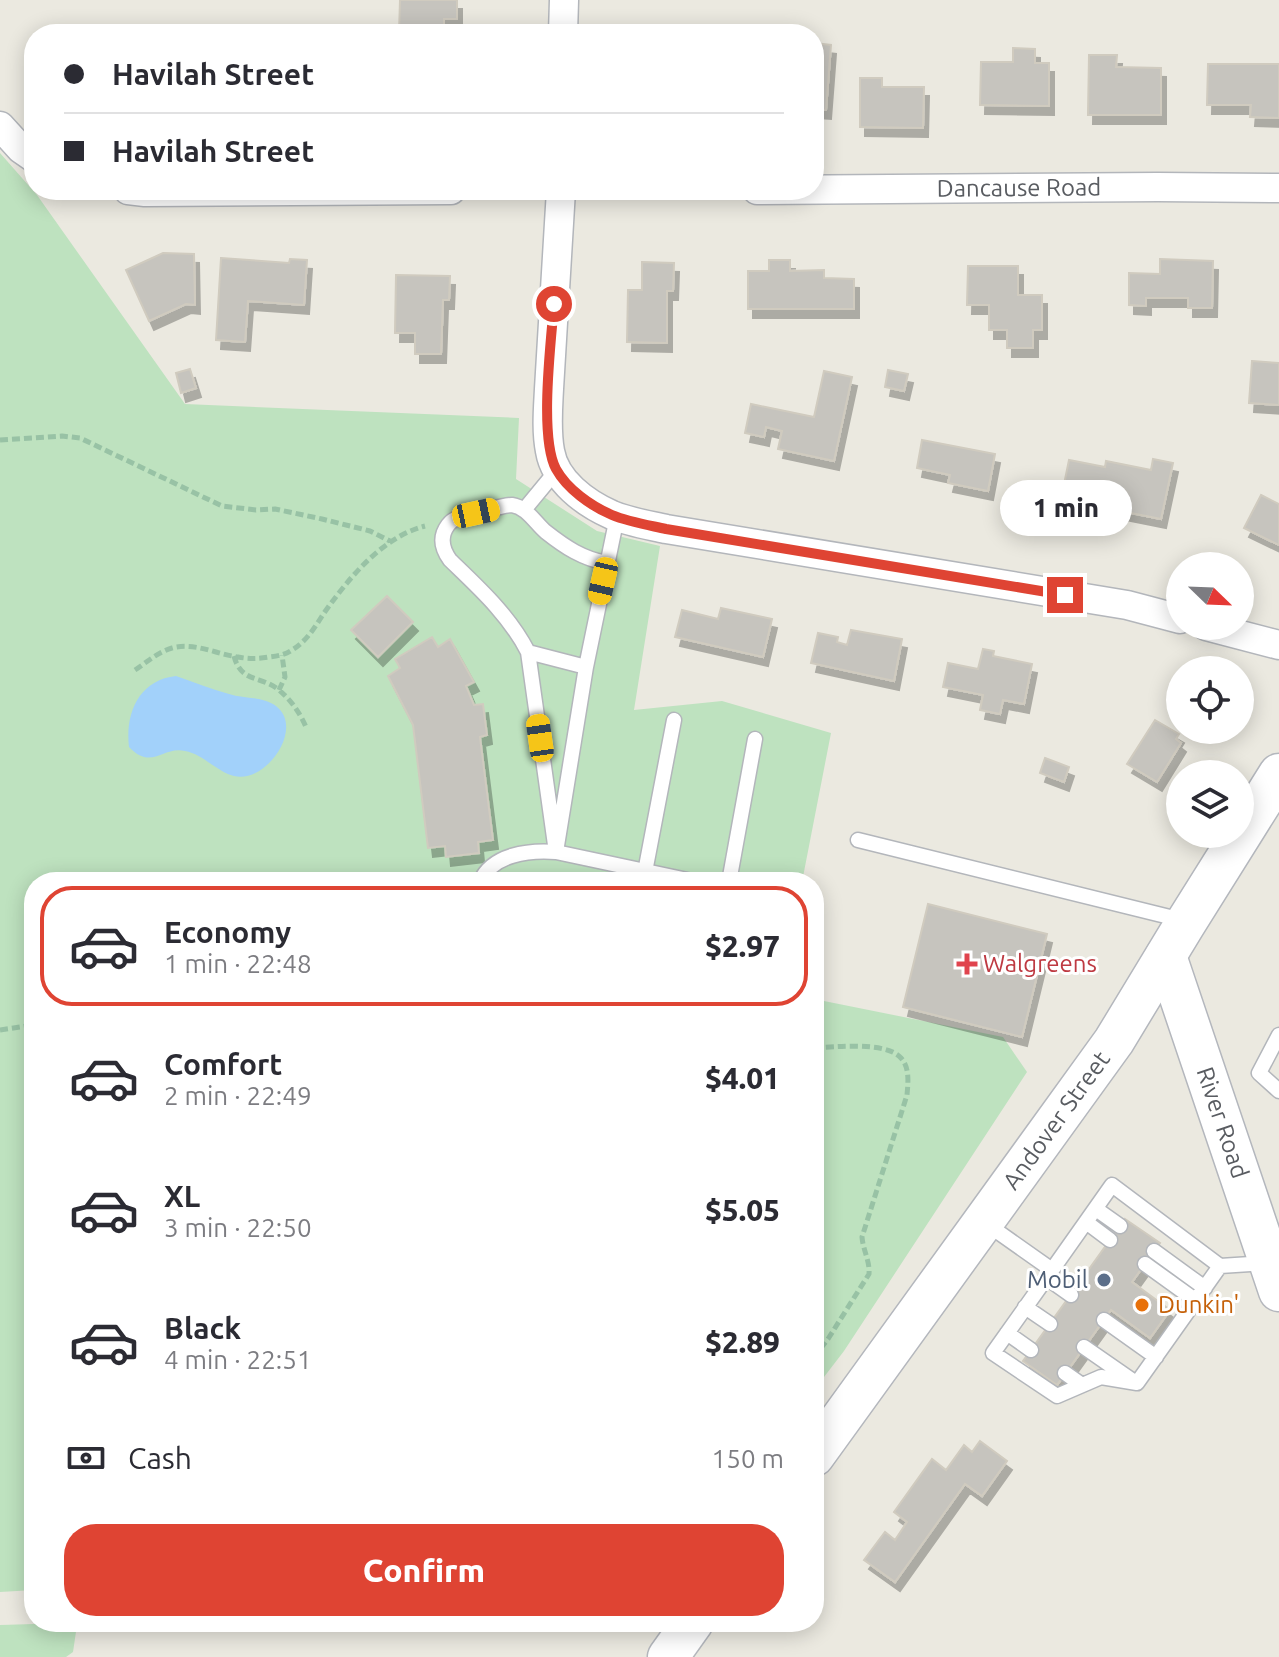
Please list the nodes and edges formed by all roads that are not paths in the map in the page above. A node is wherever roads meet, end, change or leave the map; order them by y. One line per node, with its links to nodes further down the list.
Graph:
1 (564, 0): 2 (street)
2 (563, 24)
3 (0, 126): 4 (street)
4 (24, 151)
5 (1279, 188): 6 (street, Dancause Road)
6 (824, 189)
7 (560, 200): 8 (street)
8 (557, 470): 9 (lane); 10 (street)
9 (524, 510): 11 (lane); 15 (lane)
10 (617, 517): 11 (lane); 12 (street)
11 (607, 563): 16 (lane)
12 (1166, 615)
13 (1254, 638): 14 (street)
14 (1279, 645)
15 (528, 652): 16 (lane); 21 (lane)
16 (586, 667): 21 (lane)
17 (674, 720): 23 (lane)
18 (755, 739): 24 (lane)
19 (1274, 794): 25 (main road, Andover Street)
20 (858, 840): 25 (lane)
21 (556, 852): 22 (lane); 23 (lane)
22 (484, 872)
23 (645, 872)
24 (731, 872)
25 (1186, 921): 26 (main road, Andover Street)
26 (1166, 956): 30 (main road, Andover Street); 37 (main road, River Road)
27 (1279, 1035): 28 (lane)
28 (1279, 1091)
29 (1096, 1209): 31 (lane); 32 (lane); 36 (lane)
30 (984, 1221): 38 (lane); 52 (main road, Andover Street)
31 (1086, 1222): 33 (lane); 38 (lane)
32 (1120, 1226)
33 (1110, 1240)
34 (1154, 1251): 39 (lane)
35 (1145, 1264): 41 (lane)
36 (1220, 1266): 37 (lane); 39 (lane)
37 (1276, 1271)
38 (1049, 1274): 40 (lane); 42 (lane)
39 (1205, 1288): 41 (lane)
40 (1071, 1295)
41 (1195, 1300): 48 (lane)
42 (1025, 1307): 44 (lane); 45 (lane)
43 (1104, 1320): 48 (lane)
44 (1050, 1324)
45 (1007, 1333): 47 (lane); 51 (lane)
46 (1084, 1347): 50 (lane)
47 (1031, 1350)
48 (1156, 1357): 50 (lane)
49 (1065, 1373): 51 (lane)
50 (1137, 1383): 51 (lane)
51 (1082, 1385)
52 (824, 1442)
53 (686, 1632): 54 (main road)
54 (668, 1657)

